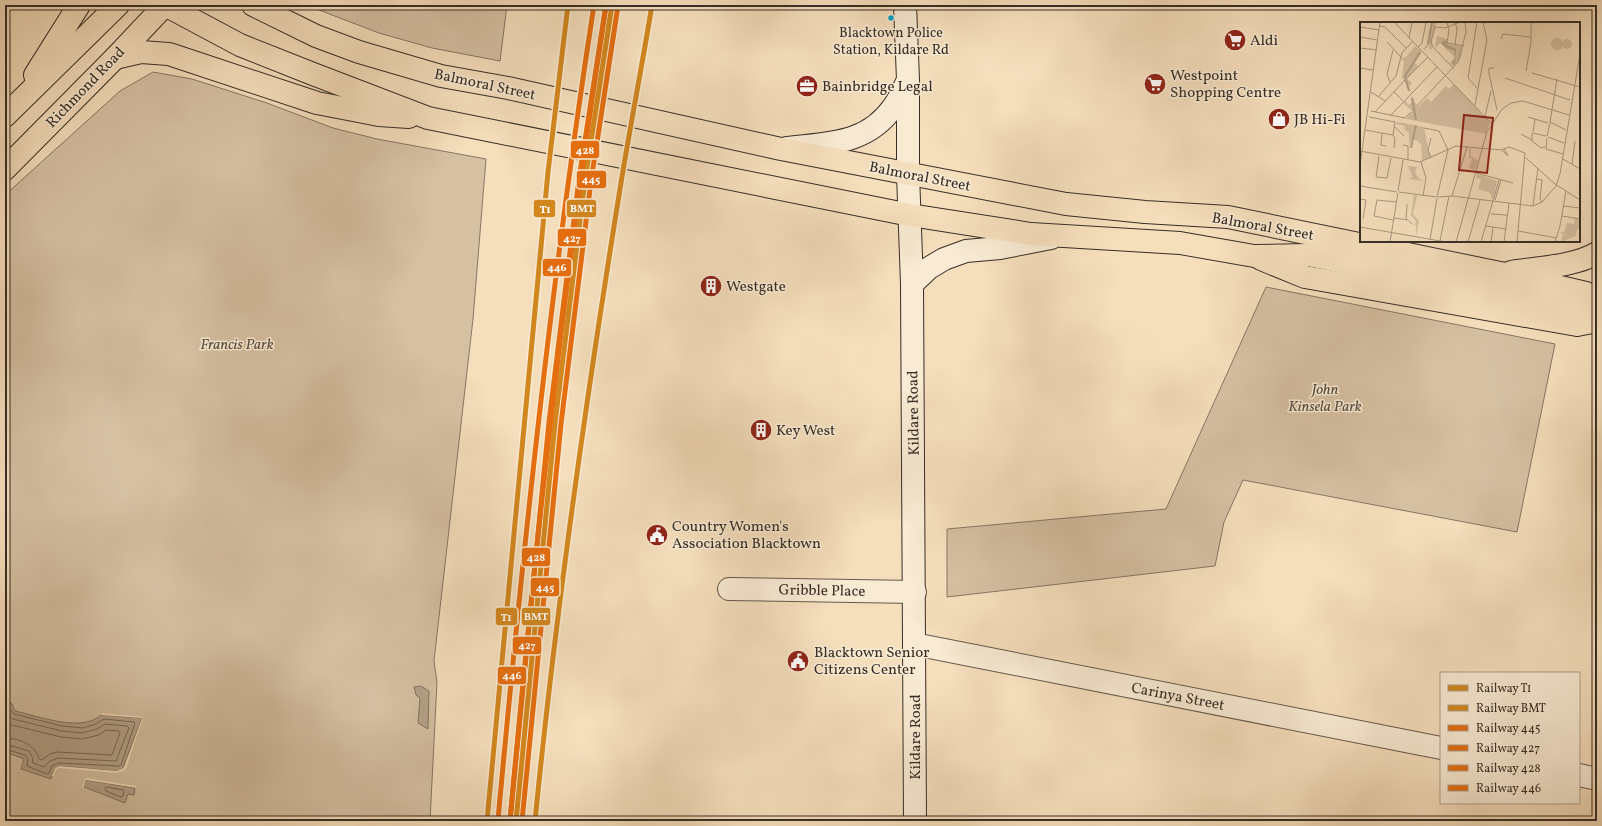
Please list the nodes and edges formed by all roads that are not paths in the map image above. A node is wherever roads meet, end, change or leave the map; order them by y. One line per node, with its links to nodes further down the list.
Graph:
1 (79, 5): 8 (main road)
2 (118, 5): 8 (main road)
3 (165, 5): 6 (main road, Richmond Road); 9 (main road, Balmoral Street)
4 (253, 5): 10 (main road, Balmoral Street)
5 (906, 5): 7 (street, Kildare Road)
6 (115, 58): 9 (main road); 11 (main road, Richmond Road)
7 (908, 80): 10 (street); 12 (street, Kildare Road)
8 (9, 113)
9 (428, 118): 13 (main road, Balmoral Street)
10 (781, 149): 12 (main road, Balmoral Street)
11 (5, 169)
12 (908, 174): 13 (street, Kildare Road); 17 (main road, Balmoral Street)
13 (910, 215): 14 (main road, Balmoral Street); 18 (street, Kildare Road)
14 (1060, 236): 16 (main road, Balmoral Street); 18 (street)
15 (1597, 253): 17 (main road)
16 (1254, 256): 20 (main road, Balmoral Street); 21 (main road, Balmoral Street)
17 (1500, 274): 19 (main road, Balmoral Street)
18 (912, 284): 23 (street, Kildare Road)
19 (1597, 301)
20 (1597, 312)
21 (1597, 321)
22 (729, 589): 23 (street, Gribble Place)
23 (915, 592): 24 (street, Kildare Road)
24 (914, 644): 25 (street, Carinya Street); 28 (street, Kildare Road)
25 (1440, 748)
26 (1580, 775): 27 (street)
27 (1597, 779)
28 (915, 821)

